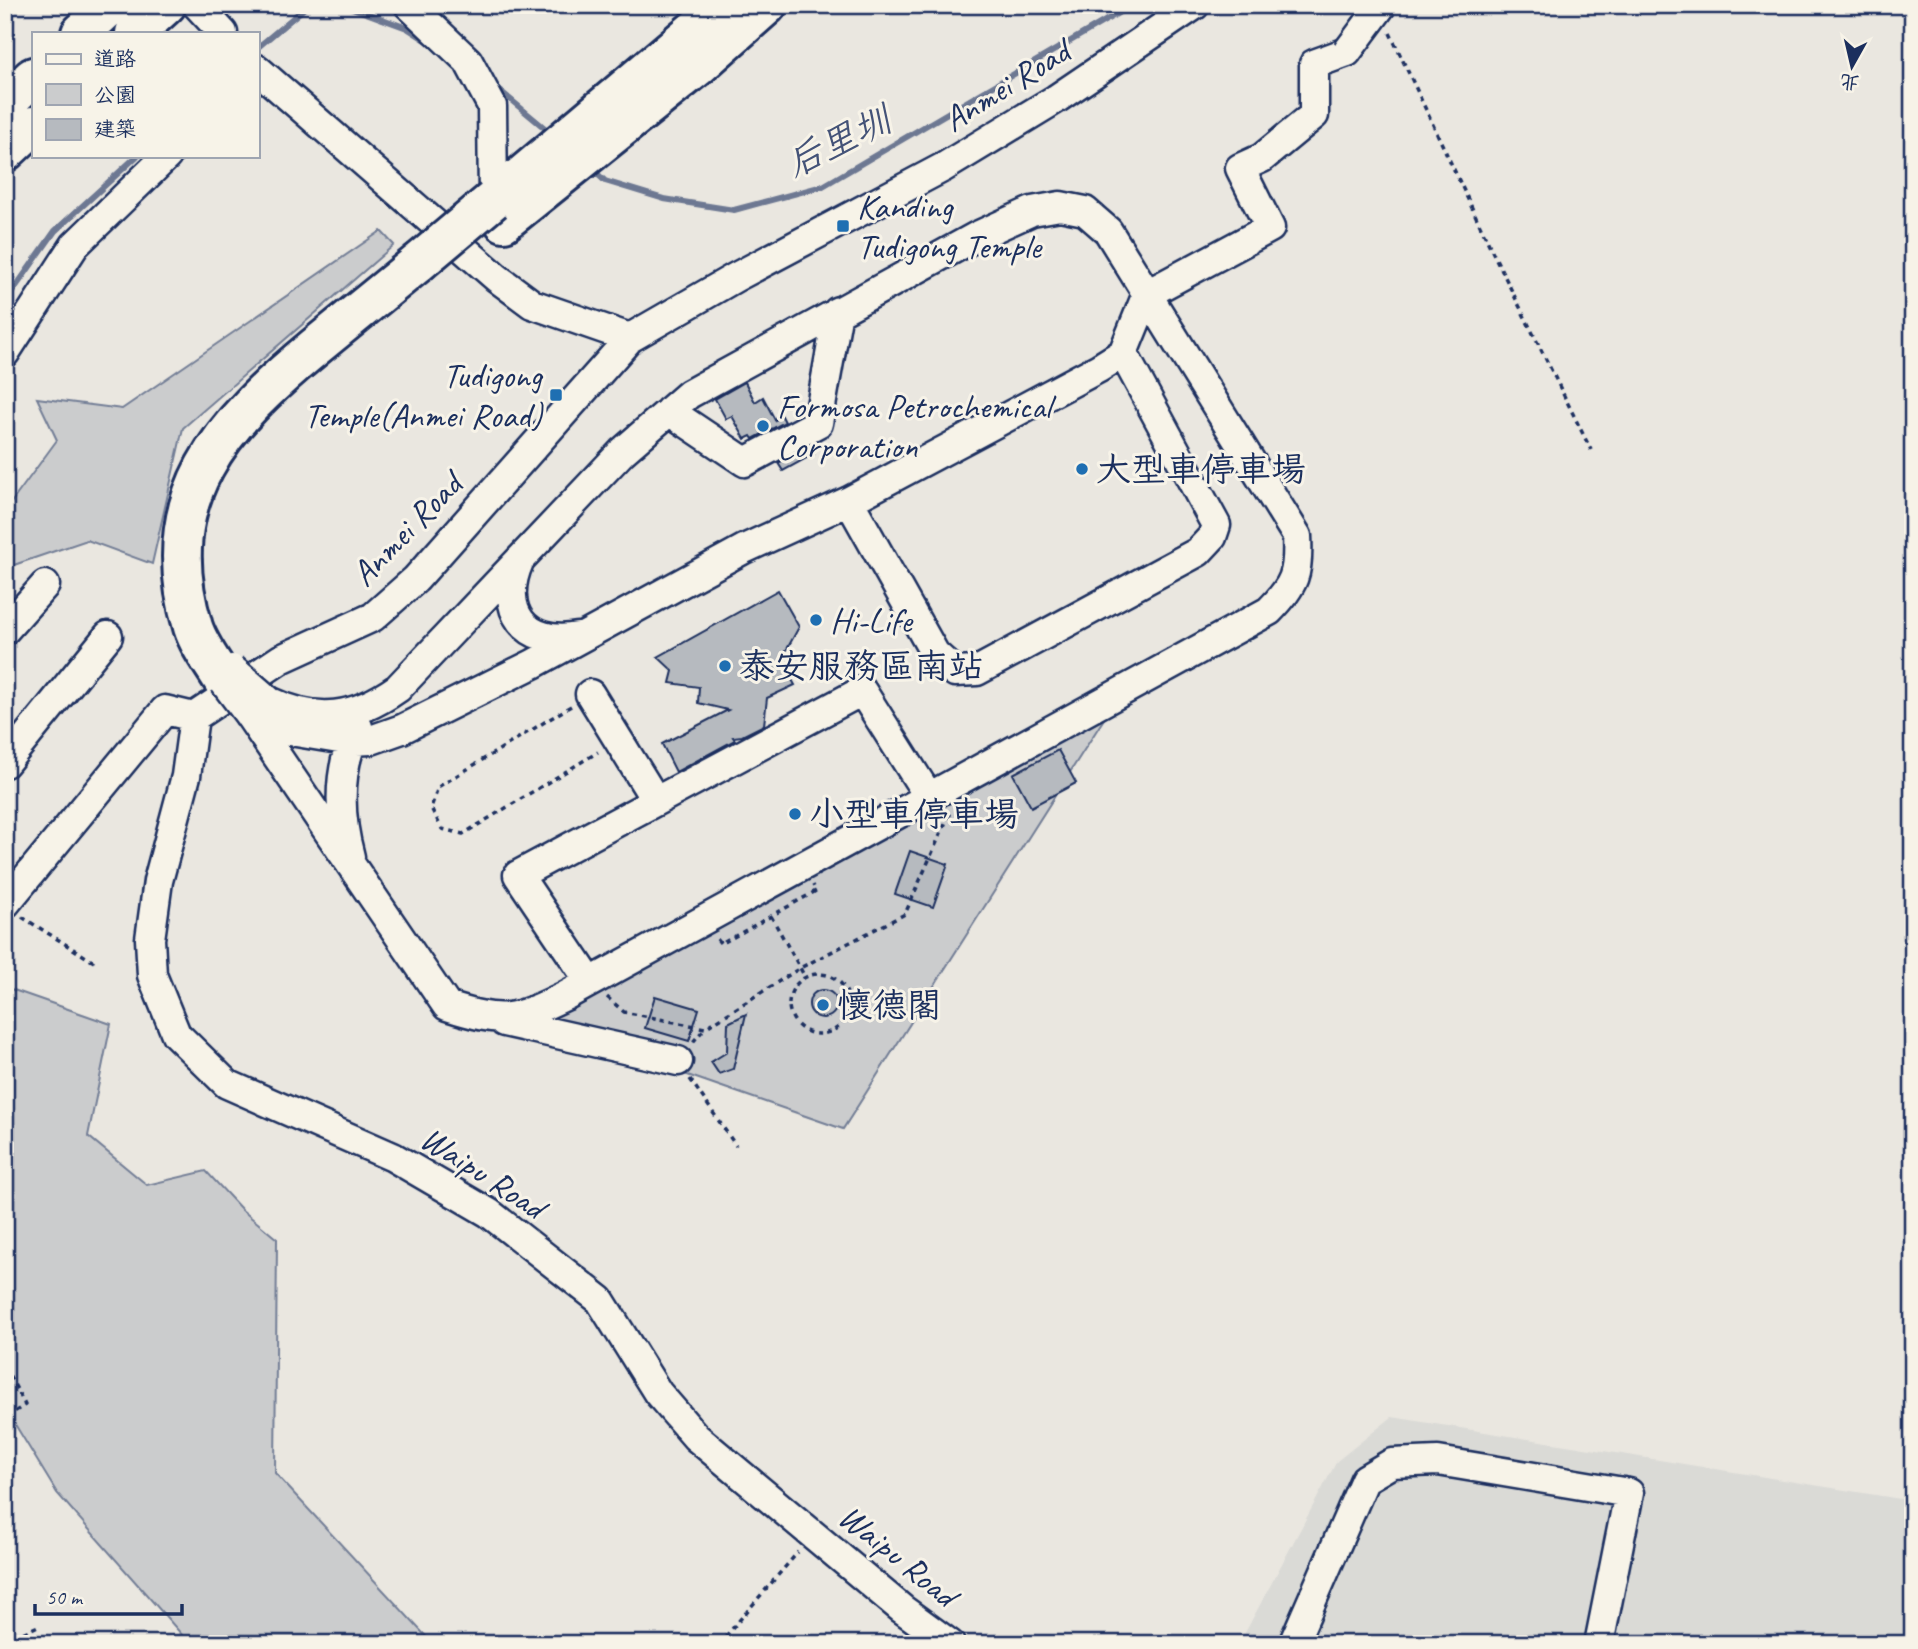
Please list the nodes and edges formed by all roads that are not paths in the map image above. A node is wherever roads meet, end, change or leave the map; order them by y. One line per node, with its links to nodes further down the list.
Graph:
1 (111, 5): 9 (highway)
2 (166, 5): 10 (highway)
3 (197, 5): 11 (highway); 12 (street)
4 (409, 5): 22 (street)
5 (723, 5): 17 (highway)
6 (767, 5): 17 (highway)
7 (1195, 5): 25 (street, Anmei Road)
8 (1385, 16): 23 (street, bridge)
9 (82, 32)
10 (136, 32)
11 (167, 32)
12 (222, 32)
13 (259, 73): 25 (street)
14 (32, 78): 15 (highway)
15 (5, 103)
16 (32, 127): 18 (highway)
17 (572, 150): 22 (highway)
18 (5, 152)
19 (32, 156): 21 (highway)
20 (165, 158): 26 (street)
21 (5, 172)
22 (499, 211): 35 (highway)
23 (1147, 293): 24 (street); 27 (street); 41 (street)
24 (838, 312): 28 (street); 28 (street)
25 (629, 338): 38 (street, Anmei Road)
26 (5, 353)
27 (1123, 353): 29 (street); 29 (street)
28 (669, 411): 30 (street)
29 (849, 501): 34 (street)
30 (519, 562): 34 (street); 37 (street)
31 (45, 585): 32 (street)
32 (5, 630)
33 (108, 636): 40 (street)
34 (582, 636): 39 (street)
35 (245, 694): 37 (street); 39 (street); 43 (street)
36 (590, 695): 42 (street)
37 (377, 703): 39 (street)
38 (194, 718): 44 (street); 48 (street, Waipu Road)
39 (351, 741): 43 (street)
40 (5, 763)
41 (929, 797): 42 (street); 45 (street)
42 (656, 801): 45 (street)
43 (354, 868): 46 (street)
44 (11, 909)
45 (590, 982): 46 (street)
46 (491, 1019): 47 (street)
47 (678, 1061)
48 (950, 1644)
49 (1293, 1644): 50 (street)
50 (1599, 1644)

